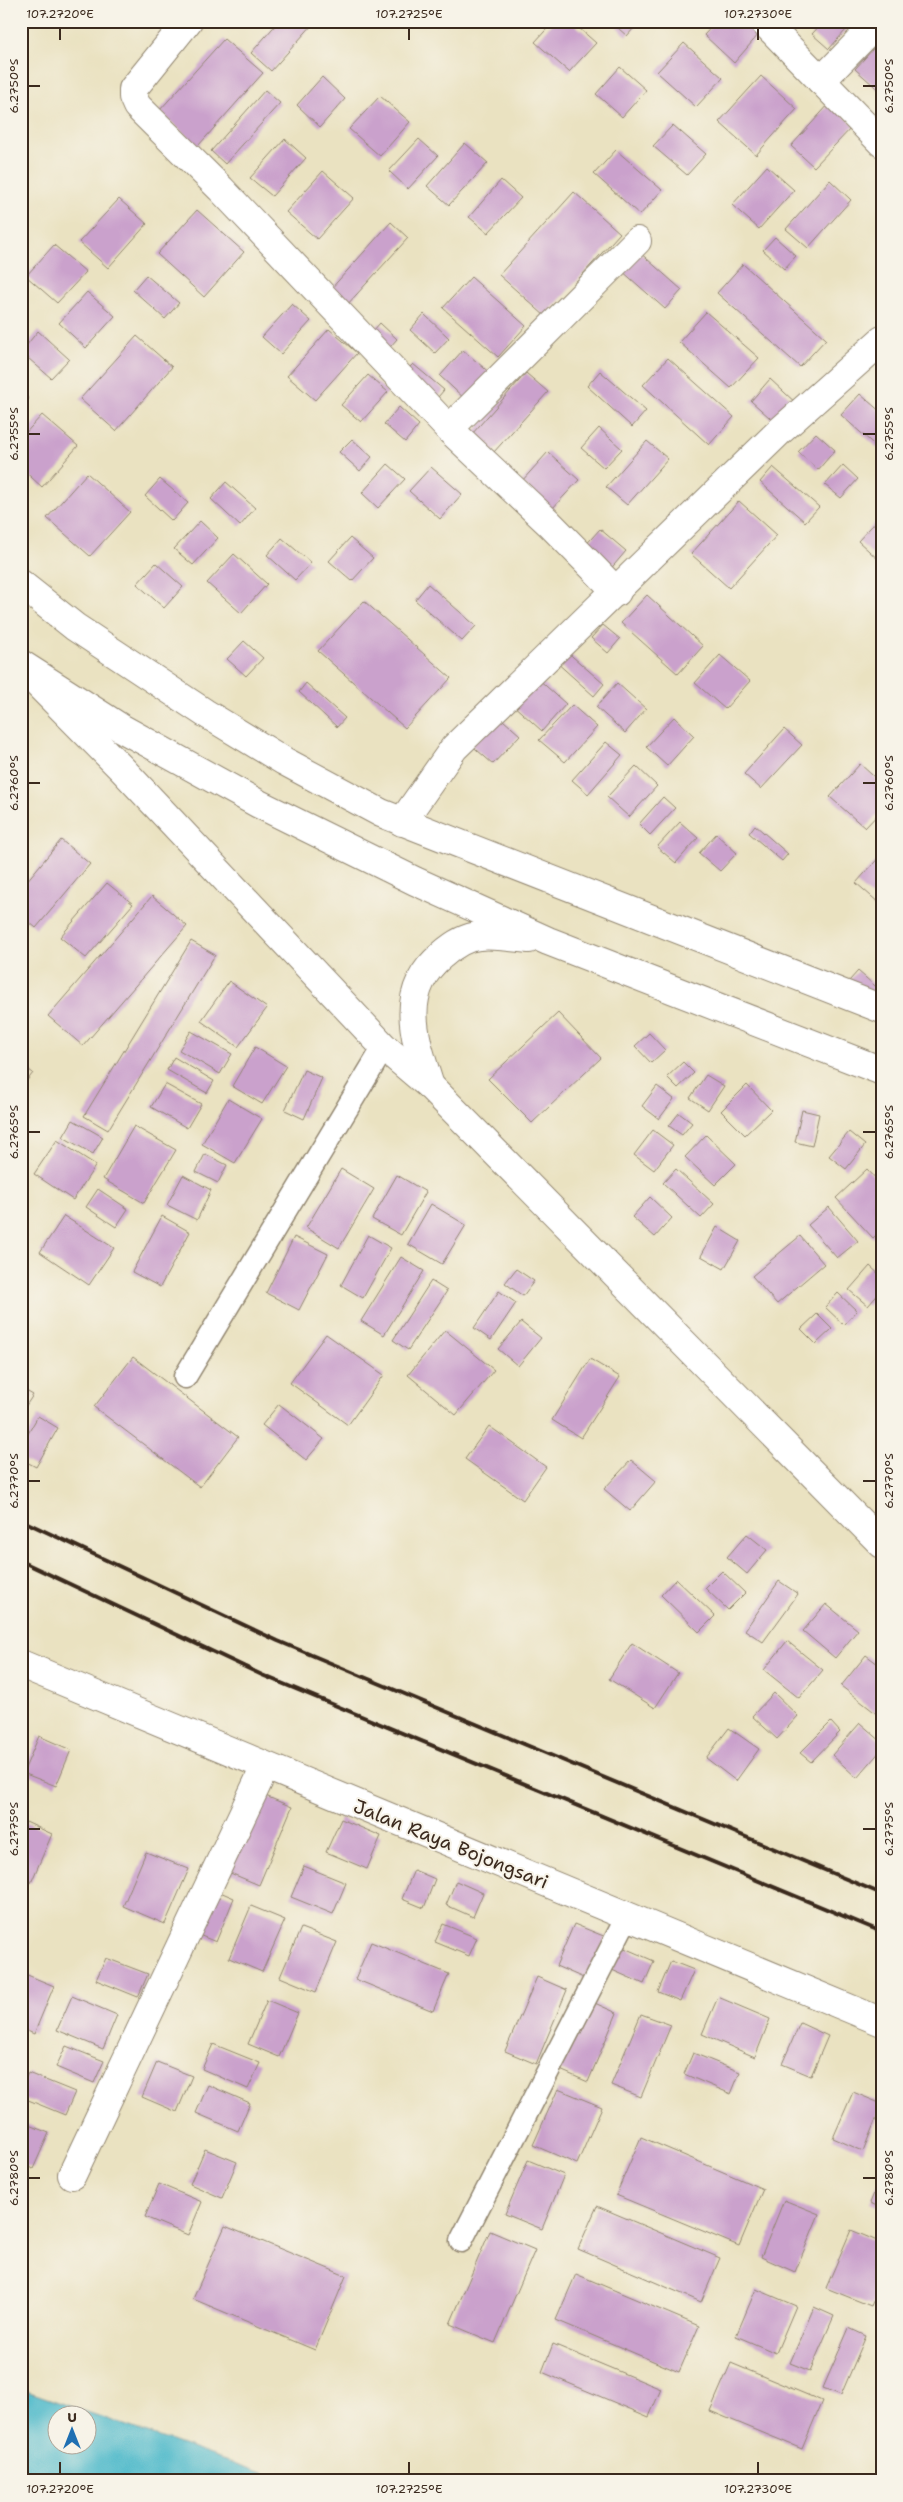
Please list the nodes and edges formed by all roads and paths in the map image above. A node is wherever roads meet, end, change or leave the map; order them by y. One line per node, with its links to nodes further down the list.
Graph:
1 (188, 21): 8 (main road)
2 (763, 21): 4 (main road)
3 (879, 21): 4 (main road)
4 (821, 81): 5 (main road)
5 (882, 143)
6 (637, 241): 8 (main road)
7 (882, 340): 10 (main road)
8 (449, 429): 10 (main road)
9 (21, 584): 12 (main road)
10 (617, 592): 12 (main road)
11 (21, 666): 13 (main road); 15 (main road)
12 (402, 822): 14 (main road)
13 (548, 941): 16 (main road); 17 (main road)
14 (882, 1008)
15 (384, 1047): 17 (main road); 18 (lane)
16 (882, 1071)
17 (430, 1086): 19 (main road)
18 (185, 1377)
19 (882, 1544)
20 (21, 1664): 21 (main road, Jalan Raya Bojongsari)
21 (265, 1767): 22 (main road, Jalan Raya Bojongsari); 24 (main road)
22 (627, 1917): 23 (main road, Jalan Raya Bojongsari); 25 (lane)
23 (882, 2022)
24 (72, 2175)
25 (461, 2241)

